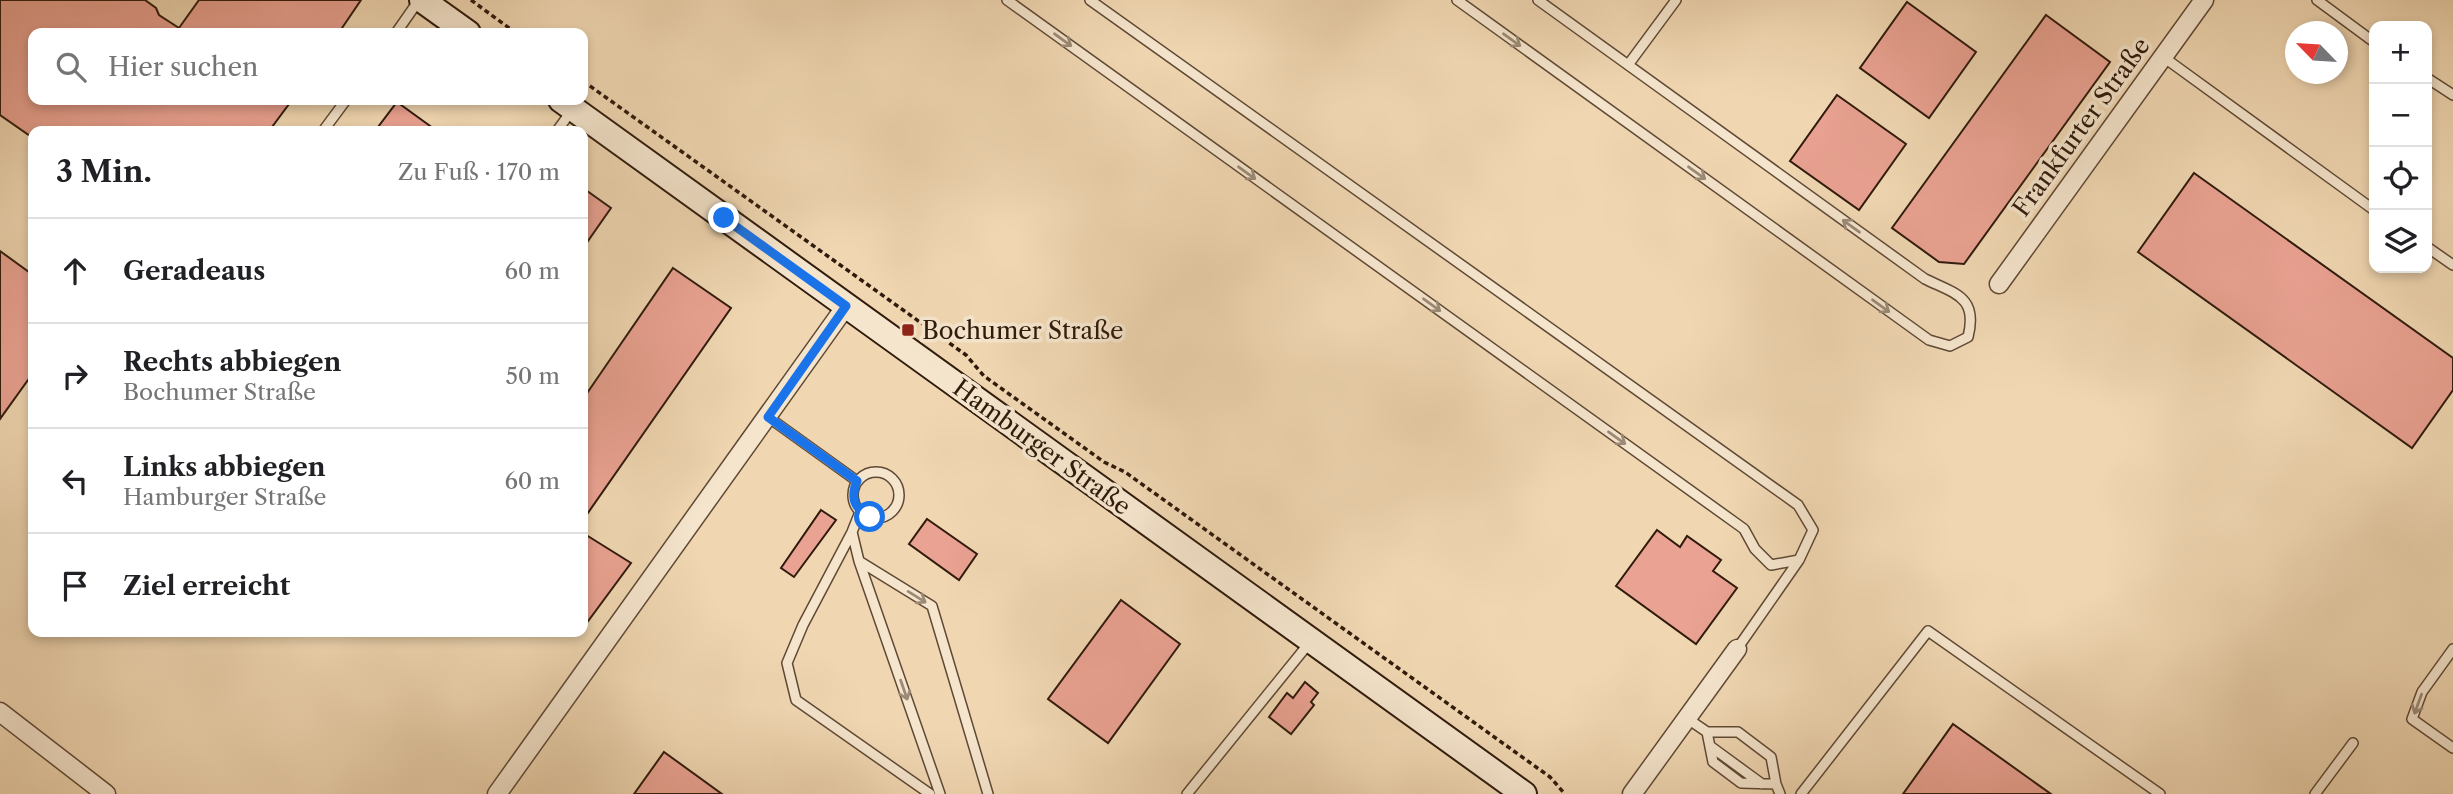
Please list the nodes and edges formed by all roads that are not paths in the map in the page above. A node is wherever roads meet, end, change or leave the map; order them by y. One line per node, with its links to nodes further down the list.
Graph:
1 (421, 0): 9 (lane); 10 (street)
2 (1007, 0): 30 (lane, one-way to 30)
3 (1090, 0): 30 (lane)
4 (1457, 0): 13 (lane, one-way to 13)
5 (1538, 0): 13 (lane)
6 (1676, 0): 13 (lane)
7 (2204, 0): 12 (street, Frankfurter Straße)
8 (2317, 0): 11 (lane)
9 (400, 28)
10 (461, 28)
11 (2369, 38)
12 (2162, 57): 21 (lane); 24 (street, Frankfurter Straße)
13 (1628, 65)
14 (2432, 81): 15 (lane)
15 (2453, 95)
16 (342, 105): 19 (lane)
17 (567, 105): 20 (lane)
18 (568, 105): 25 (street, Hamburger Straße)
19 (327, 126)
20 (559, 126)
21 (2369, 206)
22 (2432, 250): 23 (lane)
23 (2453, 265)
24 (1999, 284)
25 (846, 306): 26 (street); 32 (street, Hamburger Straße)
26 (768, 417): 27 (lane); 42 (street)
27 (857, 481): 28 (lane); 28 (lane)
28 (860, 512): 29 (lane)
29 (852, 532): 31 (lane); 43 (lane)
30 (1799, 560): 33 (lane)
31 (859, 561): 44 (lane, one-way to 44); 45 (lane, one-way to 45)
32 (1311, 640): 46 (lane); 47 (street, Hamburger Straße)
33 (1737, 649): 36 (street)
34 (2453, 649): 39 (lane, one-way to 39)
35 (0, 712): 41 (street)
36 (1688, 719): 37 (lane); 48 (street)
37 (1707, 732): 40 (lane); 40 (lane)
38 (2353, 743): 51 (lane)
39 (2453, 748)
40 (1778, 789)
41 (106, 794)
42 (497, 794)
43 (930, 794)
44 (940, 794)
45 (988, 794)
46 (1187, 794)
47 (1524, 794)
48 (1632, 794)
49 (1801, 794): 50 (lane)
50 (2160, 794)
51 (2315, 794)

